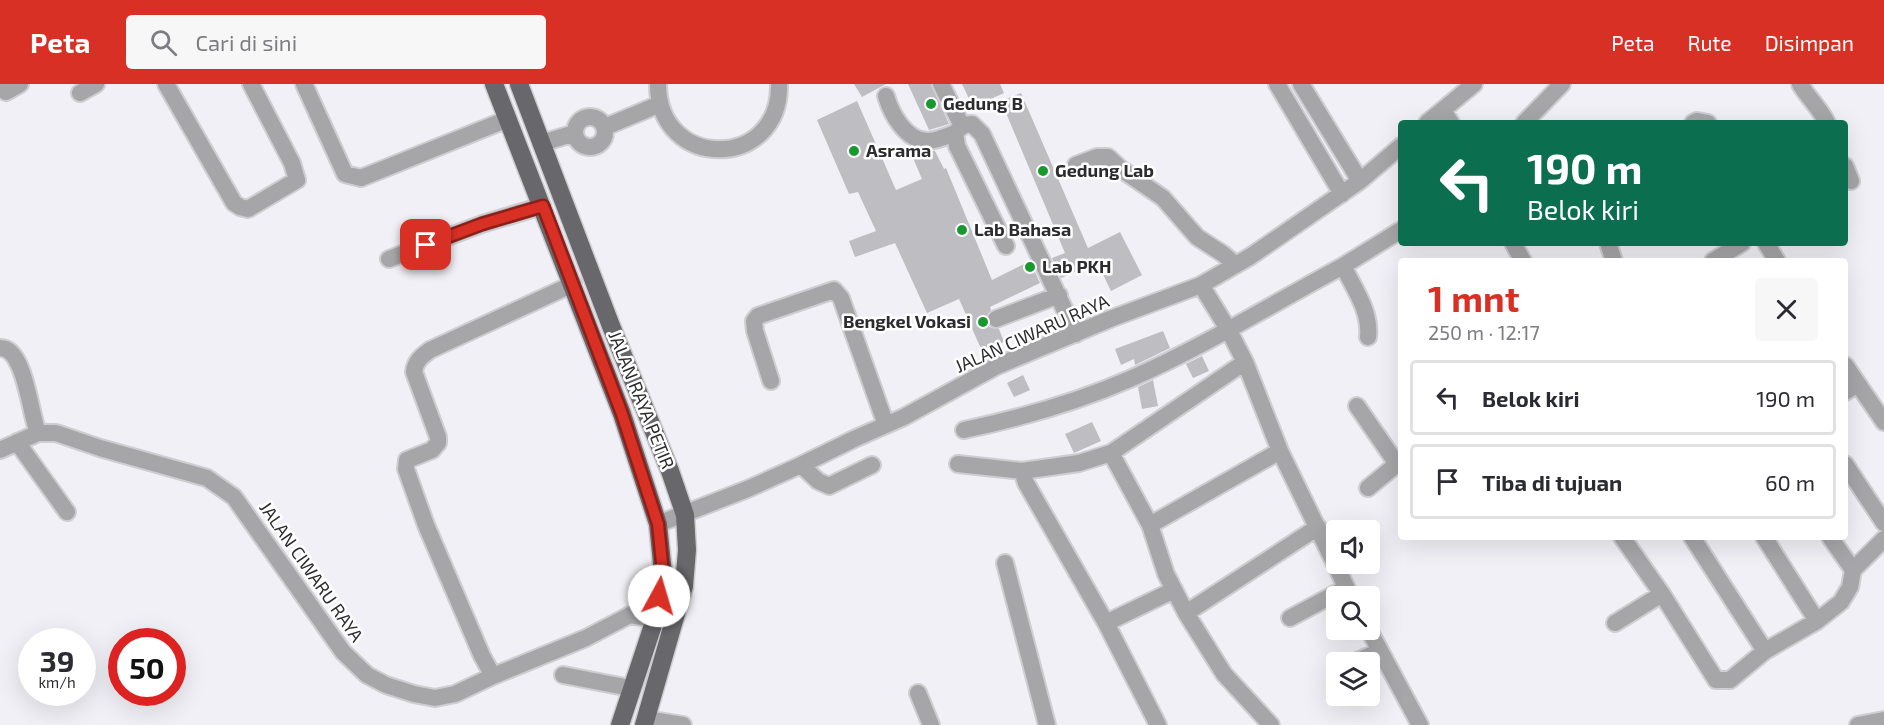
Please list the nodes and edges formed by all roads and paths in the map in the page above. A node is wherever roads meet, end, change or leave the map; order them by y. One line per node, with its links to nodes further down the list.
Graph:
1 (20, 84): 16 (street)
2 (96, 84): 17 (street)
3 (166, 84): 4 (street)
4 (251, 84)
5 (304, 84): 21 (street)
6 (495, 84): 21 (main road, JALAN RAYA PETIR)
7 (519, 84): 25 (main road, JALAN RAYA PETIR)
8 (658, 84): 19 (street)
9 (779, 84): 19 (street)
10 (941, 84): 24 (street)
11 (1277, 84): 28 (street)
12 (1301, 84): 27 (street)
13 (1474, 84): 20 (street)
14 (1562, 84): 22 (street)
15 (1800, 84): 23 (street)
16 (0, 88)
17 (80, 93)
18 (886, 96): 24 (street)
19 (660, 104): 25 (street)
20 (1447, 117)
21 (508, 119): 32 (main road, JALAN RAYA PETIR)
22 (1527, 120)
23 (1825, 120)
24 (958, 130): 34 (street); 42 (street)
25 (542, 142): 69 (main road, JALAN RAYA PETIR)
26 (1398, 149): 30 (street, JALAN CIWARU RAYA)
27 (1342, 152): 28 (street); 30 (street)
28 (1324, 163): 31 (street)
29 (1076, 165): 38 (street)
30 (1360, 181): 31 (street, JALAN CIWARU RAYA)
31 (1342, 194): 38 (street, JALAN CIWARU RAYA)
32 (543, 206): 37 (street); 40 (main road, JALAN RAYA PETIR)
33 (1398, 232): 39 (street)
34 (1006, 246)
35 (1737, 246): 36 (street)
36 (1719, 258)
37 (389, 259)
38 (1236, 265): 41 (street, JALAN CIWARU RAYA)
39 (1343, 266): 44 (street); 46 (street)
40 (573, 284): 71 (main road, JALAN RAYA PETIR); 94 (street)
41 (1201, 285): 44 (street); 45 (street, JALAN CIWARU RAYA)
42 (1059, 295): 43 (street); 45 (street)
43 (996, 319)
44 (1228, 329): 48 (street); 55 (street)
45 (1076, 334): 53 (street, JALAN CIWARU RAYA)
46 (1368, 337)
47 (0, 348): 54 (street)
48 (1245, 362): 58 (street); 59 (street)
49 (771, 381): 53 (street)
50 (1852, 388): 52 (street)
51 (1357, 406): 60 (street)
52 (1884, 422)
53 (886, 425): 63 (street, JALAN CIWARU RAYA)
54 (35, 427): 56 (street); 94 (street, JALAN CIWARU RAYA)
55 (964, 430)
56 (17, 442): 57 (street); 68 (street)
57 (0, 450)
58 (1280, 451): 72 (street); 73 (street)
59 (1111, 453): 66 (street); 72 (street)
60 (1398, 462)
61 (958, 464): 66 (street)
62 (1398, 464): 67 (street)
63 (801, 465): 64 (street); 69 (street, JALAN CIWARU RAYA)
64 (872, 465)
65 (1848, 469): 70 (street)
66 (1022, 471): 89 (street)
67 (1368, 488)
68 (67, 512)
69 (686, 515): 71 (street, JALAN CIWARU RAYA); 99 (main road, JALAN RAYA PETIR)
70 (1884, 523)
71 (658, 524): 87 (main road, JALAN RAYA PETIR)
72 (1150, 525): 82 (street)
73 (1318, 527): 81 (street); 85 (street)
74 (1884, 539): 80 (street)
75 (1624, 540): 83 (street)
76 (1694, 540): 93 (street)
77 (1766, 540): 88 (street)
78 (1832, 540): 80 (street)
79 (1005, 563): 103 (street)
80 (1853, 570): 88 (street)
81 (1345, 586)
82 (1174, 590): 85 (street); 89 (street)
83 (1662, 594): 90 (street); 93 (street)
84 (1326, 602): 86 (street)
85 (1186, 613): 105 (street)
86 (1290, 618)
87 (655, 619): 94 (street, JALAN CIWARU RAYA); 96 (main road, JALAN RAYA PETIR)
88 (1817, 621): 93 (street)
89 (1106, 623): 104 (street)
90 (1615, 623)
91 (1374, 640): 92 (street)
92 (1380, 651): 106 (street)
93 (1765, 651)
94 (492, 674)
95 (563, 675): 96 (street)
96 (630, 688): 100 (main road, JALAN RAYA PETIR)
97 (918, 693): 102 (street)
98 (1884, 720): 107 (street)
99 (645, 722): 101 (street)
100 (620, 725)
101 (683, 725)
102 (931, 725)
103 (1047, 725)
104 (1158, 725)
105 (1271, 725)
106 (1420, 725)
107 (1858, 725)

